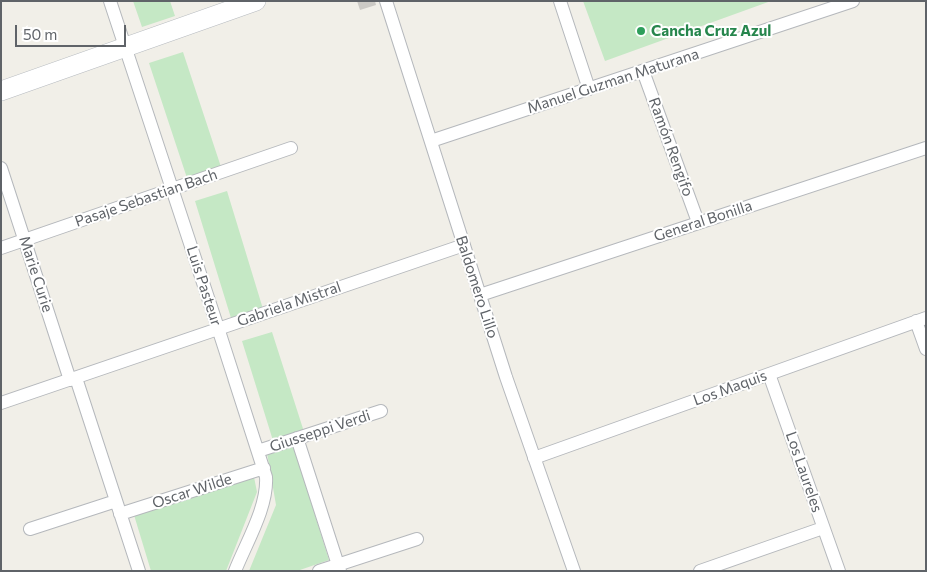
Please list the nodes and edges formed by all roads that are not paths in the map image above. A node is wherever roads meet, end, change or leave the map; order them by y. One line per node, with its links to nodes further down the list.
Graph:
1 (110, 1): 6 (street, Luis Pasteur)
2 (256, 1): 6 (main road)
3 (386, 1): 10 (street, Baldomero Lillo)
4 (560, 1): 8 (street)
5 (853, 1): 7 (street, Manuel Guzman Maturana)
6 (125, 47): 9 (main road); 14 (street, Luis Pasteur)
7 (643, 71): 8 (street, Manuel Guzman Maturana); 15 (street, Ramón Rengifo)
8 (590, 89): 10 (street, Manuel Guzman Maturana)
9 (1, 91)
10 (431, 142): 17 (street, Baldomero Lillo)
11 (292, 148): 14 (street, Pasaje Sebastian Bach)
12 (926, 148): 15 (street, General Bonilla)
13 (1, 168): 16 (street, Marie Curie)
14 (172, 189): 16 (street, Pasaje Sebastian Bach); 21 (street, Luis Pasteur)
15 (698, 222): 19 (street, General Bonilla)
16 (25, 240): 18 (street, Pasaje Sebastian Bach); 24 (street, Marie Curie)
17 (464, 245): 19 (street, Baldomero Lillo); 21 (street, Gabriela Mistral)
18 (1, 248)
19 (480, 295): 29 (street, Baldomero Lillo)
20 (921, 319): 22 (street); 23 (street, Los Maquis)
21 (218, 328): 24 (street, Gabriela Mistral); 28 (street, Luis Pasteur)
22 (926, 350)
23 (769, 374): 29 (street, Los Maquis); 33 (street, Los Laureles)
24 (73, 379): 25 (street, Gabriela Mistral); 31 (street, Marie Curie)
25 (1, 403)
26 (381, 411): 27 (street, Giusseppi Verdi)
27 (297, 438): 28 (street, Giusseppi Verdi); 36 (street)
28 (258, 450): 30 (street, Luis Pasteur)
29 (534, 458): 40 (street, Baldomero Lillo)
30 (264, 468): 32 (street, Oscar Wilde); 38 (street, Luis Pasteur)
31 (116, 500): 32 (street, Marie Curie); 34 (street)
32 (120, 514): 37 (street, Marie Curie)
33 (823, 528): 41 (street); 42 (street, Los Laureles)
34 (30, 529)
35 (416, 539): 36 (street)
36 (339, 568): 39 (street)
37 (138, 571)
38 (235, 571)
39 (319, 571)
40 (574, 571)
41 (700, 571)
42 (838, 571)

